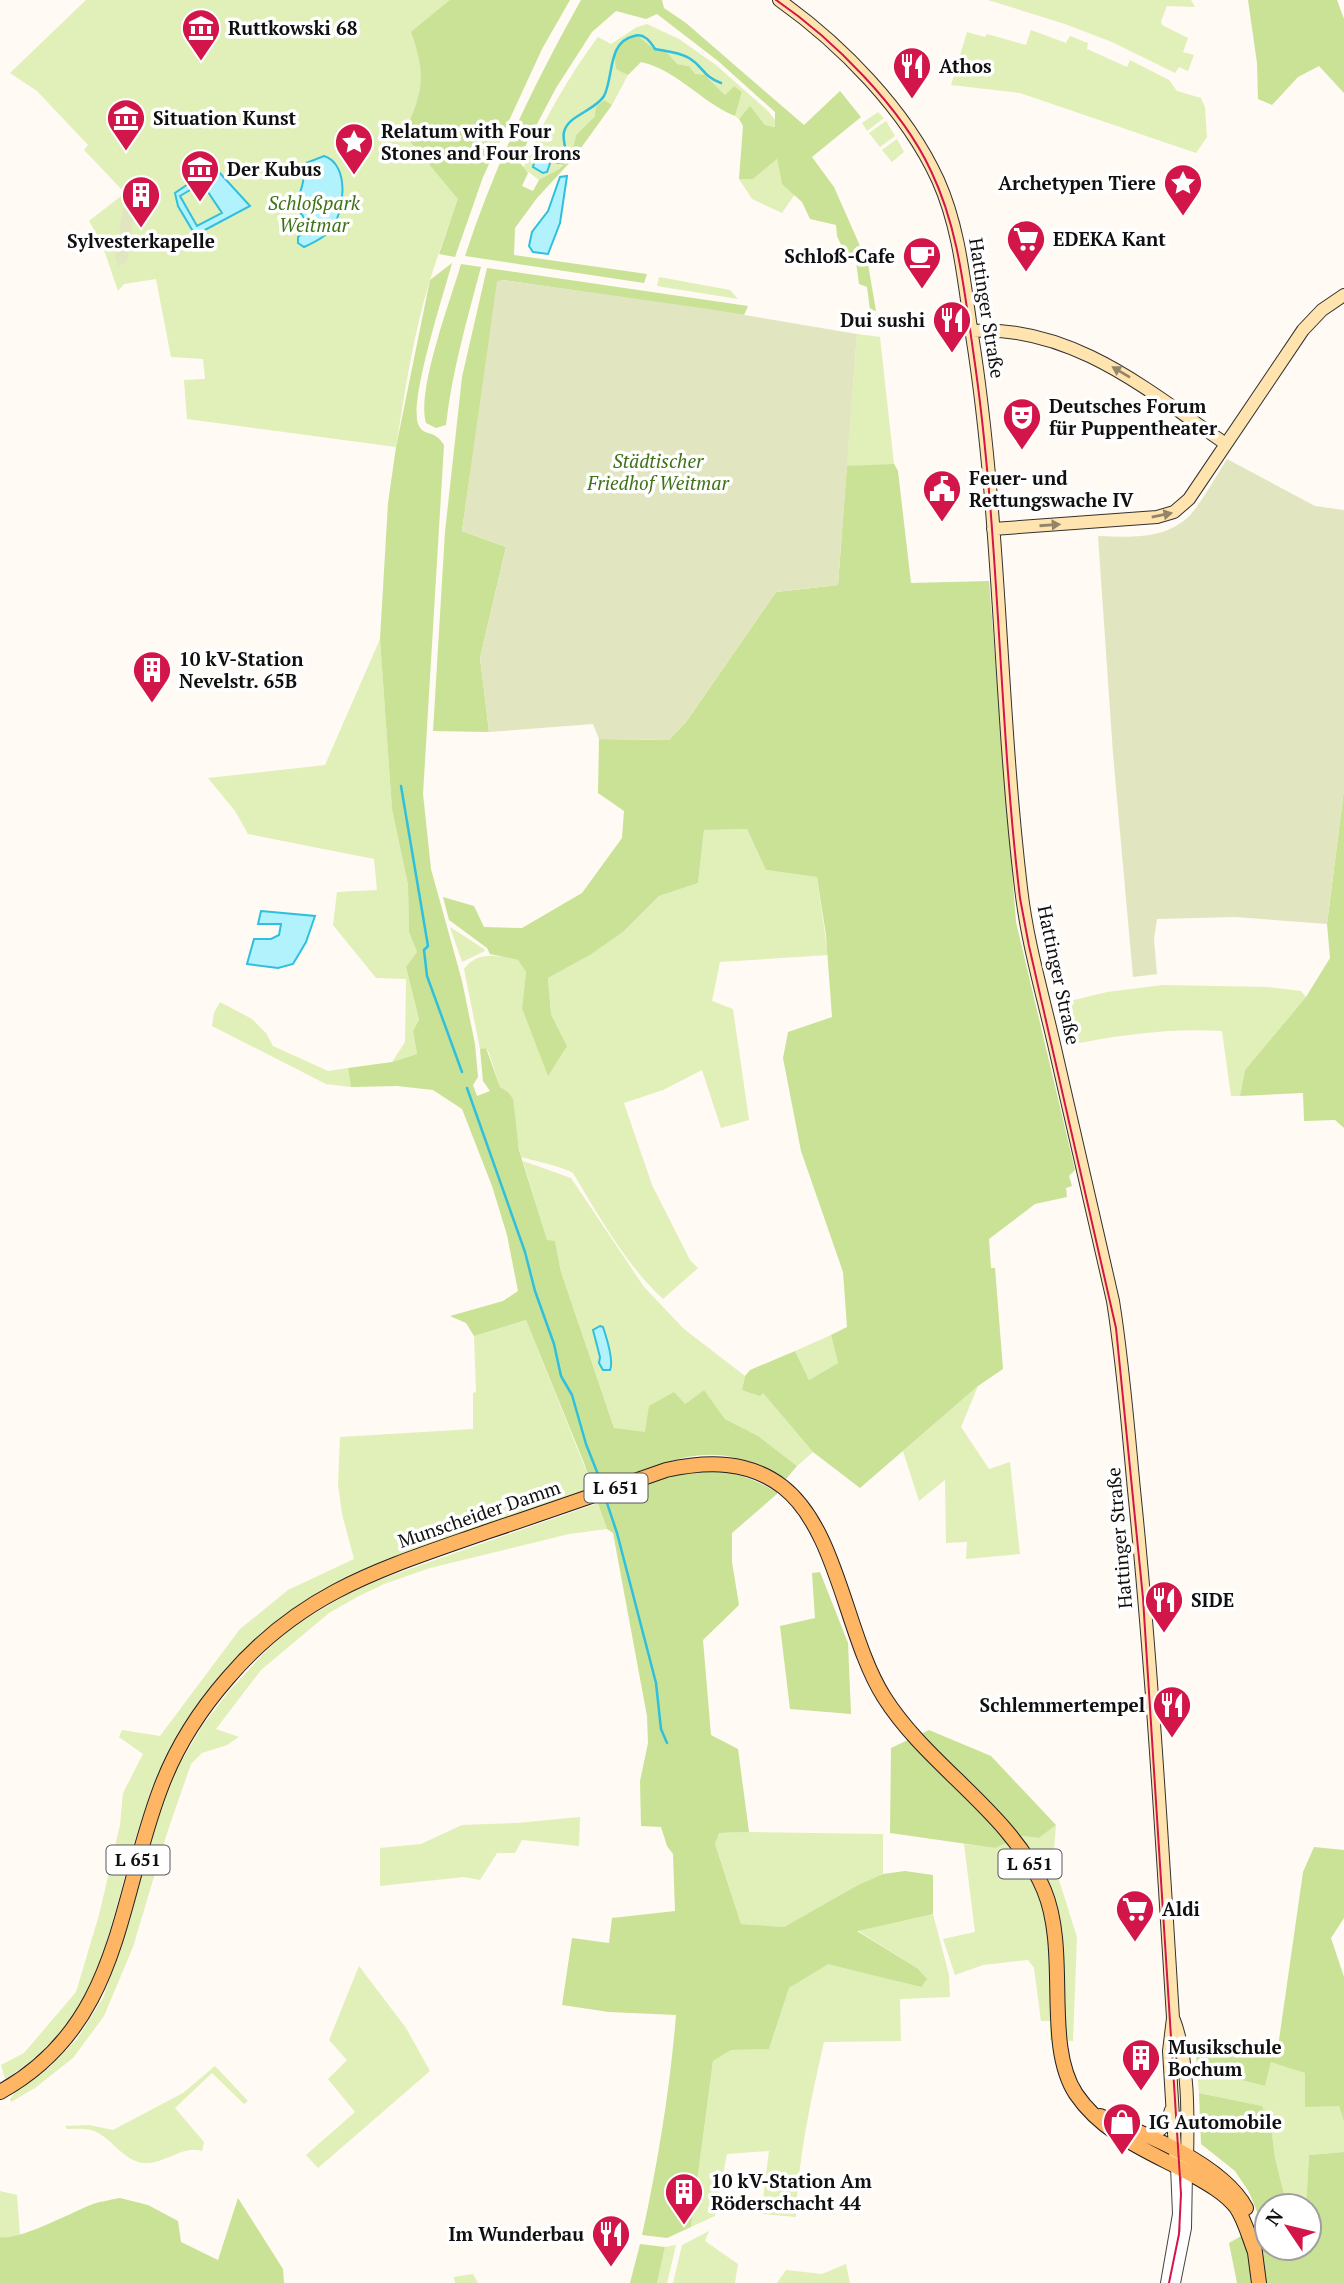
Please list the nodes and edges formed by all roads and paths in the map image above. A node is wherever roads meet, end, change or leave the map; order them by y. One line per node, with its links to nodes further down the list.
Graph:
1 (779, 0): 3 (main road, Hattinger Straße)
2 (1344, 295): 4 (main road)
3 (972, 331): 4 (main road, one-way to 3); 5 (main road, Hattinger Straße)
4 (1226, 444): 5 (main road, one-way to 4)
5 (993, 529): 6 (main road, Hattinger Straße)
6 (1173, 2018): 8 (main road, Hattinger Straße); 11 (main road, Hattinger Straße)
7 (1, 2088): 9 (main road, Munscheider Damm / L 651)
8 (1172, 2107): 10 (main road); 11 (main road, Hattinger Straße)
9 (1093, 2113): 10 (main road, L 651); 11 (main road, Munscheider Damm / L 651)
10 (1148, 2136): 11 (main road, L 651)
11 (1181, 2161): 12 (main road, L 651); 13 (main road, L 651); 14 (street, Hattinger Straße)
12 (1253, 2239)
13 (1253, 2247)
14 (1176, 2260): 16 (street, Hattinger Straße); 17 (street, Hattinger Straße)
15 (1256, 2262): 18 (main road, L 651)
16 (1166, 2283)
17 (1175, 2283)
18 (1259, 2283)

